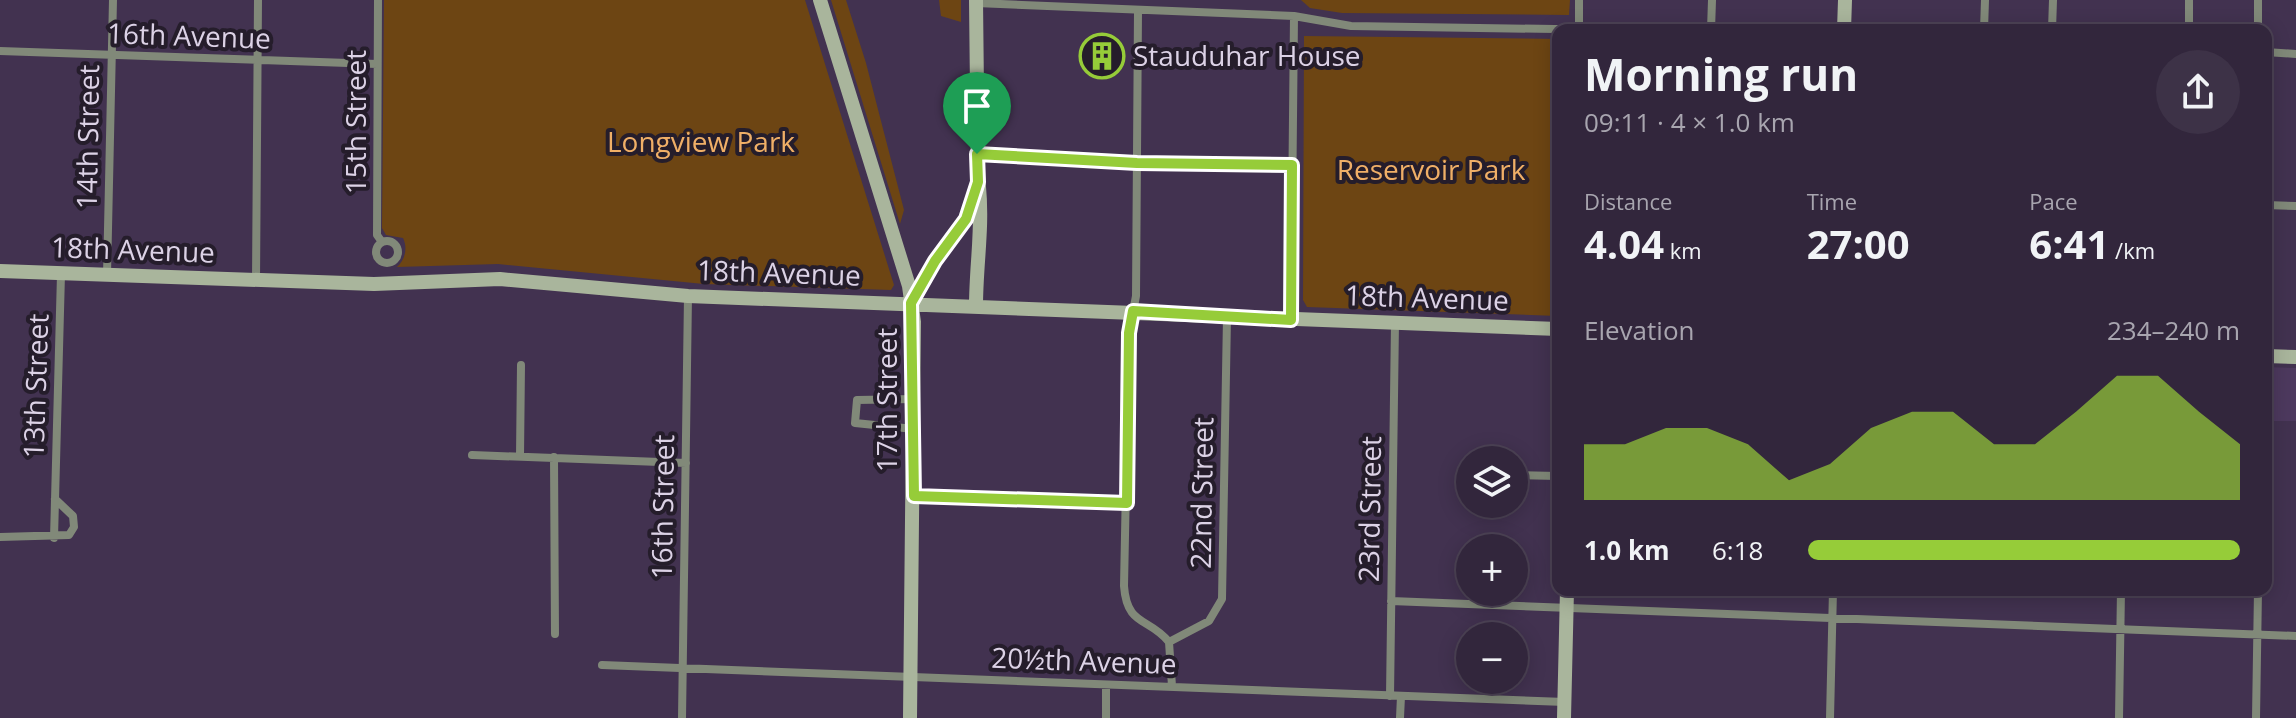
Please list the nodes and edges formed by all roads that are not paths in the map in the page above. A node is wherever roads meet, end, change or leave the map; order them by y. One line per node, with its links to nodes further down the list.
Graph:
1 (113, 0): 26 (street, 14th Street)
2 (258, 0): 27 (street)
3 (378, 0): 28 (street, 15th Street)
4 (820, 0): 41 (street, 17th Street)
5 (1579, 0): 15 (street)
6 (1712, 0): 16 (street)
7 (1845, 0): 17 (street)
8 (1985, 0): 18 (street)
9 (2053, 0): 19 (street)
10 (2189, 0): 20 (street)
11 (2258, 0): 21 (street)
12 (976, 2): 13 (street); 29 (street)
13 (1138, 11): 14 (street); 30 (street)
14 (1294, 16): 22 (street); 31 (street)
15 (1579, 24)
16 (1711, 24)
17 (1844, 24)
18 (1984, 24)
19 (2052, 24)
20 (2189, 24)
21 (2258, 24)
22 (1552, 30)
23 (0, 51): 26 (street, 16th Avenue)
24 (2272, 52): 25 (street)
25 (2296, 54)
26 (112, 55): 27 (street, 16th Avenue); 38 (street, 14th Street)
27 (257, 60): 28 (street, 16th Avenue); 39 (street)
28 (377, 64): 35 (street, 15th Street)
29 (977, 154): 30 (street); 32 (street)
30 (1137, 163): 31 (street); 43 (street)
31 (1292, 165): 45 (street)
32 (978, 182): 41 (street); 42 (street)
33 (2272, 205): 34 (street)
34 (2296, 206)
35 (382, 242)
36 (0, 271): 37 (street, 18th Avenue)
37 (61, 274): 38 (street, 18th Avenue); 60 (street, 13th Street)
38 (107, 275): 39 (street, 18th Avenue)
39 (256, 281): 40 (street, 18th Avenue)
40 (688, 296): 41 (street, 18th Avenue); 56 (street, 16th Street)
41 (911, 303): 42 (street, 18th Avenue); 51 (street, 17th Street)
42 (976, 306): 43 (street, 18th Avenue)
43 (1133, 311): 44 (street, 18th Avenue); 61 (street)
44 (1227, 317): 45 (street, 18th Avenue); 75 (street, 22nd Street)
45 (1291, 320): 46 (street, 18th Avenue)
46 (1395, 322): 47 (street, 18th Avenue); 68 (street, 23rd Street)
47 (1552, 329)
48 (2272, 356): 49 (street)
49 (2296, 357)
50 (521, 365): 54 (street)
51 (915, 399): 52 (street, 17th Street); 52 (street)
52 (914, 429): 59 (street, 17th Street)
53 (472, 455): 54 (street)
54 (520, 456): 55 (street)
55 (554, 457): 56 (street); 72 (street)
56 (686, 463): 77 (street, 16th Street)
57 (1528, 475): 58 (street)
58 (1552, 476)
59 (914, 496): 61 (street); 78 (street, 17th Street)
60 (55, 499): 63 (street, 13th Street); 63 (street, 13th Street)
61 (1127, 503): 75 (street)
62 (0, 537): 63 (street)
63 (54, 538)
64 (1567, 596): 69 (street)
65 (1833, 596): 70 (street)
66 (2121, 596): 71 (street)
67 (2258, 596): 73 (street)
68 (1391, 601): 69 (street); 81 (street, 23rd Street)
69 (1567, 607): 70 (street); 83 (street)
70 (1832, 619): 71 (street); 89 (street)
71 (2120, 629): 73 (street); 90 (street)
72 (555, 634)
73 (2257, 635): 74 (street); 91 (street)
74 (2296, 636)
75 (1169, 642): 80 (street)
76 (602, 665): 77 (street, 20½th Avenue)
77 (683, 666): 78 (street, 20½th Avenue); 84 (street, 16th Street)
78 (910, 676): 79 (street, 20½th Avenue); 85 (street, 17th Street)
79 (1106, 685): 80 (street, 20½th Avenue); 86 (street)
80 (1172, 686): 81 (street, 20½th Avenue)
81 (1390, 696): 82 (street, 20½th Avenue)
82 (1401, 696): 83 (street, 20½th Avenue); 87 (street)
83 (1565, 702): 88 (street)
84 (682, 718)
85 (910, 718)
86 (1106, 718)
87 (1400, 718)
88 (1564, 718)
89 (1830, 718)
90 (2119, 718)
91 (2256, 718)

